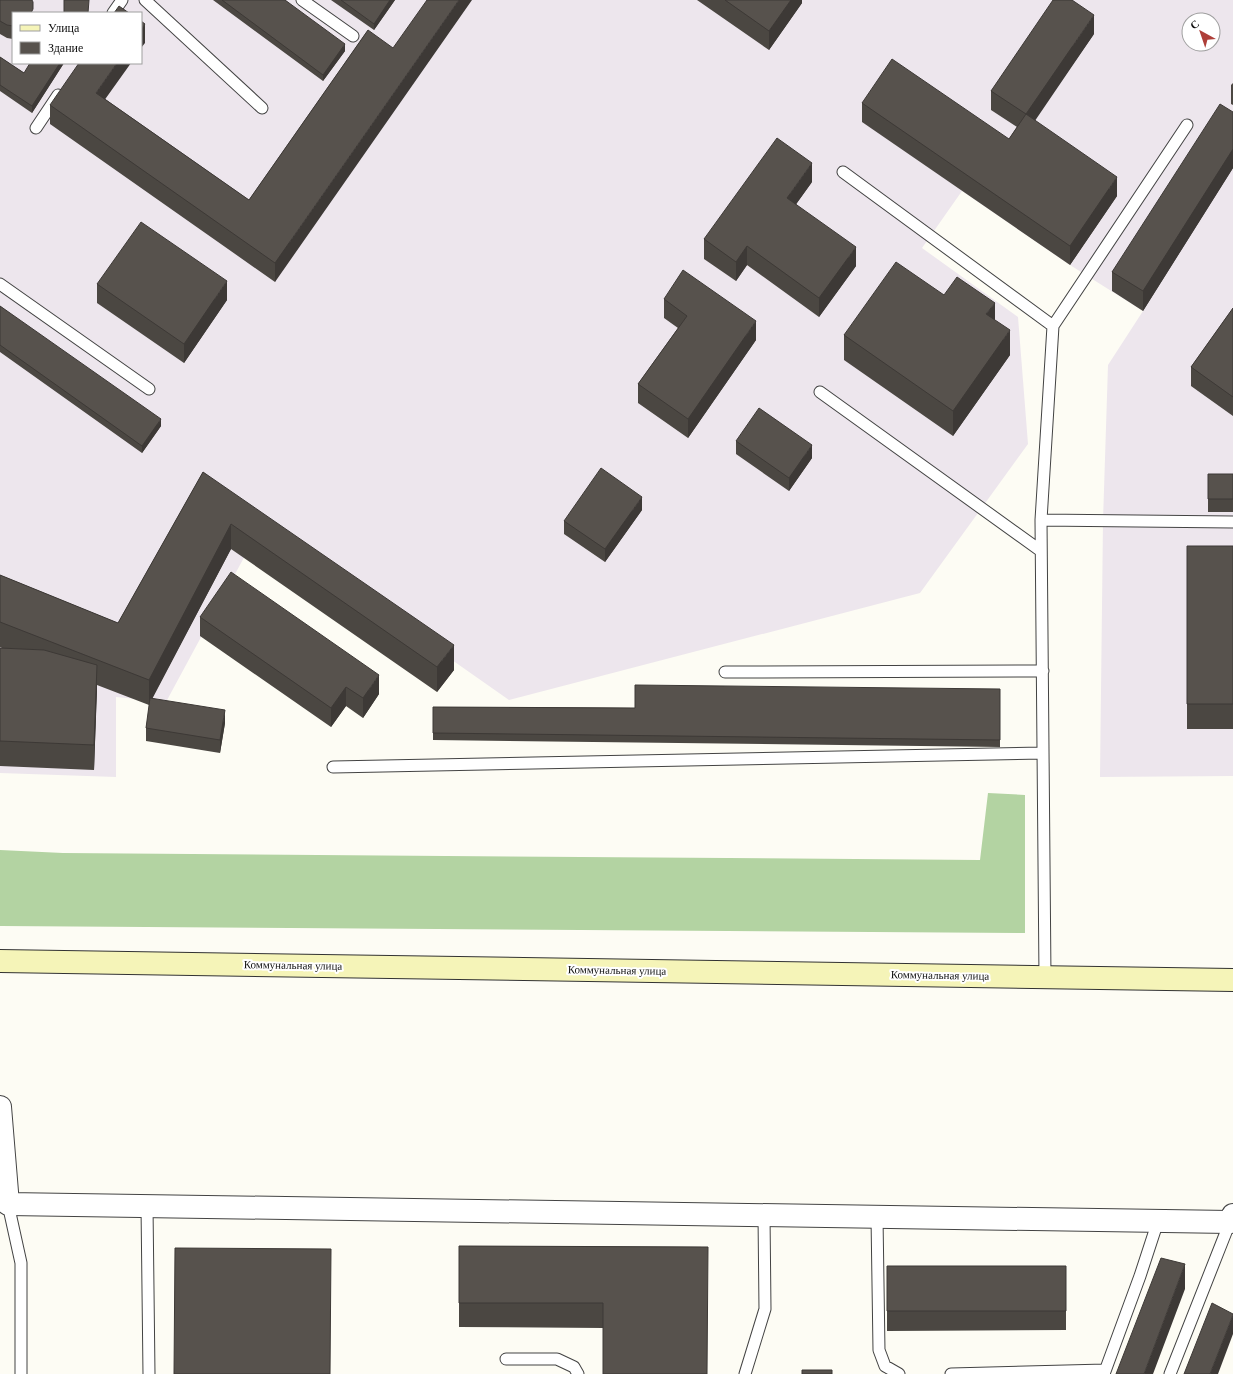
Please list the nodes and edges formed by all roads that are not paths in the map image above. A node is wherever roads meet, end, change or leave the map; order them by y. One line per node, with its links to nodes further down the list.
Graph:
1 (122, 0): 4 (lane)
2 (145, 0): 7 (lane)
3 (302, 0): 5 (lane)
4 (114, 12)
5 (352, 36)
6 (62, 89): 9 (lane)
7 (262, 108)
8 (1187, 125): 12 (lane)
9 (36, 128)
10 (843, 172): 12 (lane)
11 (0, 284): 13 (lane)
12 (1052, 326): 15 (lane)
13 (149, 389)
14 (820, 392): 17 (lane)
15 (1041, 520): 16 (lane); 17 (lane)
16 (1233, 522)
17 (1041, 551): 18 (lane)
18 (1043, 671): 19 (lane); 20 (lane)
19 (725, 672)
20 (1042, 753): 21 (lane); 23 (lane)
21 (333, 767)
22 (0, 961): 23 (main road, Коммунальная улица)
23 (1045, 977): 24 (main road, Коммунальная улица)
24 (1233, 980)
25 (0, 1107): 26 (street)
26 (8, 1204): 27 (street); 34 (lane)
27 (147, 1206): 28 (street); 35 (lane)
28 (764, 1215): 29 (street); 37 (lane)
29 (877, 1217): 31 (street); 38 (lane)
30 (1231, 1219): 31 (street); 40 (lane)
31 (1158, 1221): 33 (lane)
32 (506, 1359): 36 (lane)
33 (1104, 1372): 39 (lane)
34 (21, 1374)
35 (149, 1374)
36 (578, 1374)
37 (745, 1374)
38 (898, 1374)
39 (951, 1374)
40 (1170, 1374)

